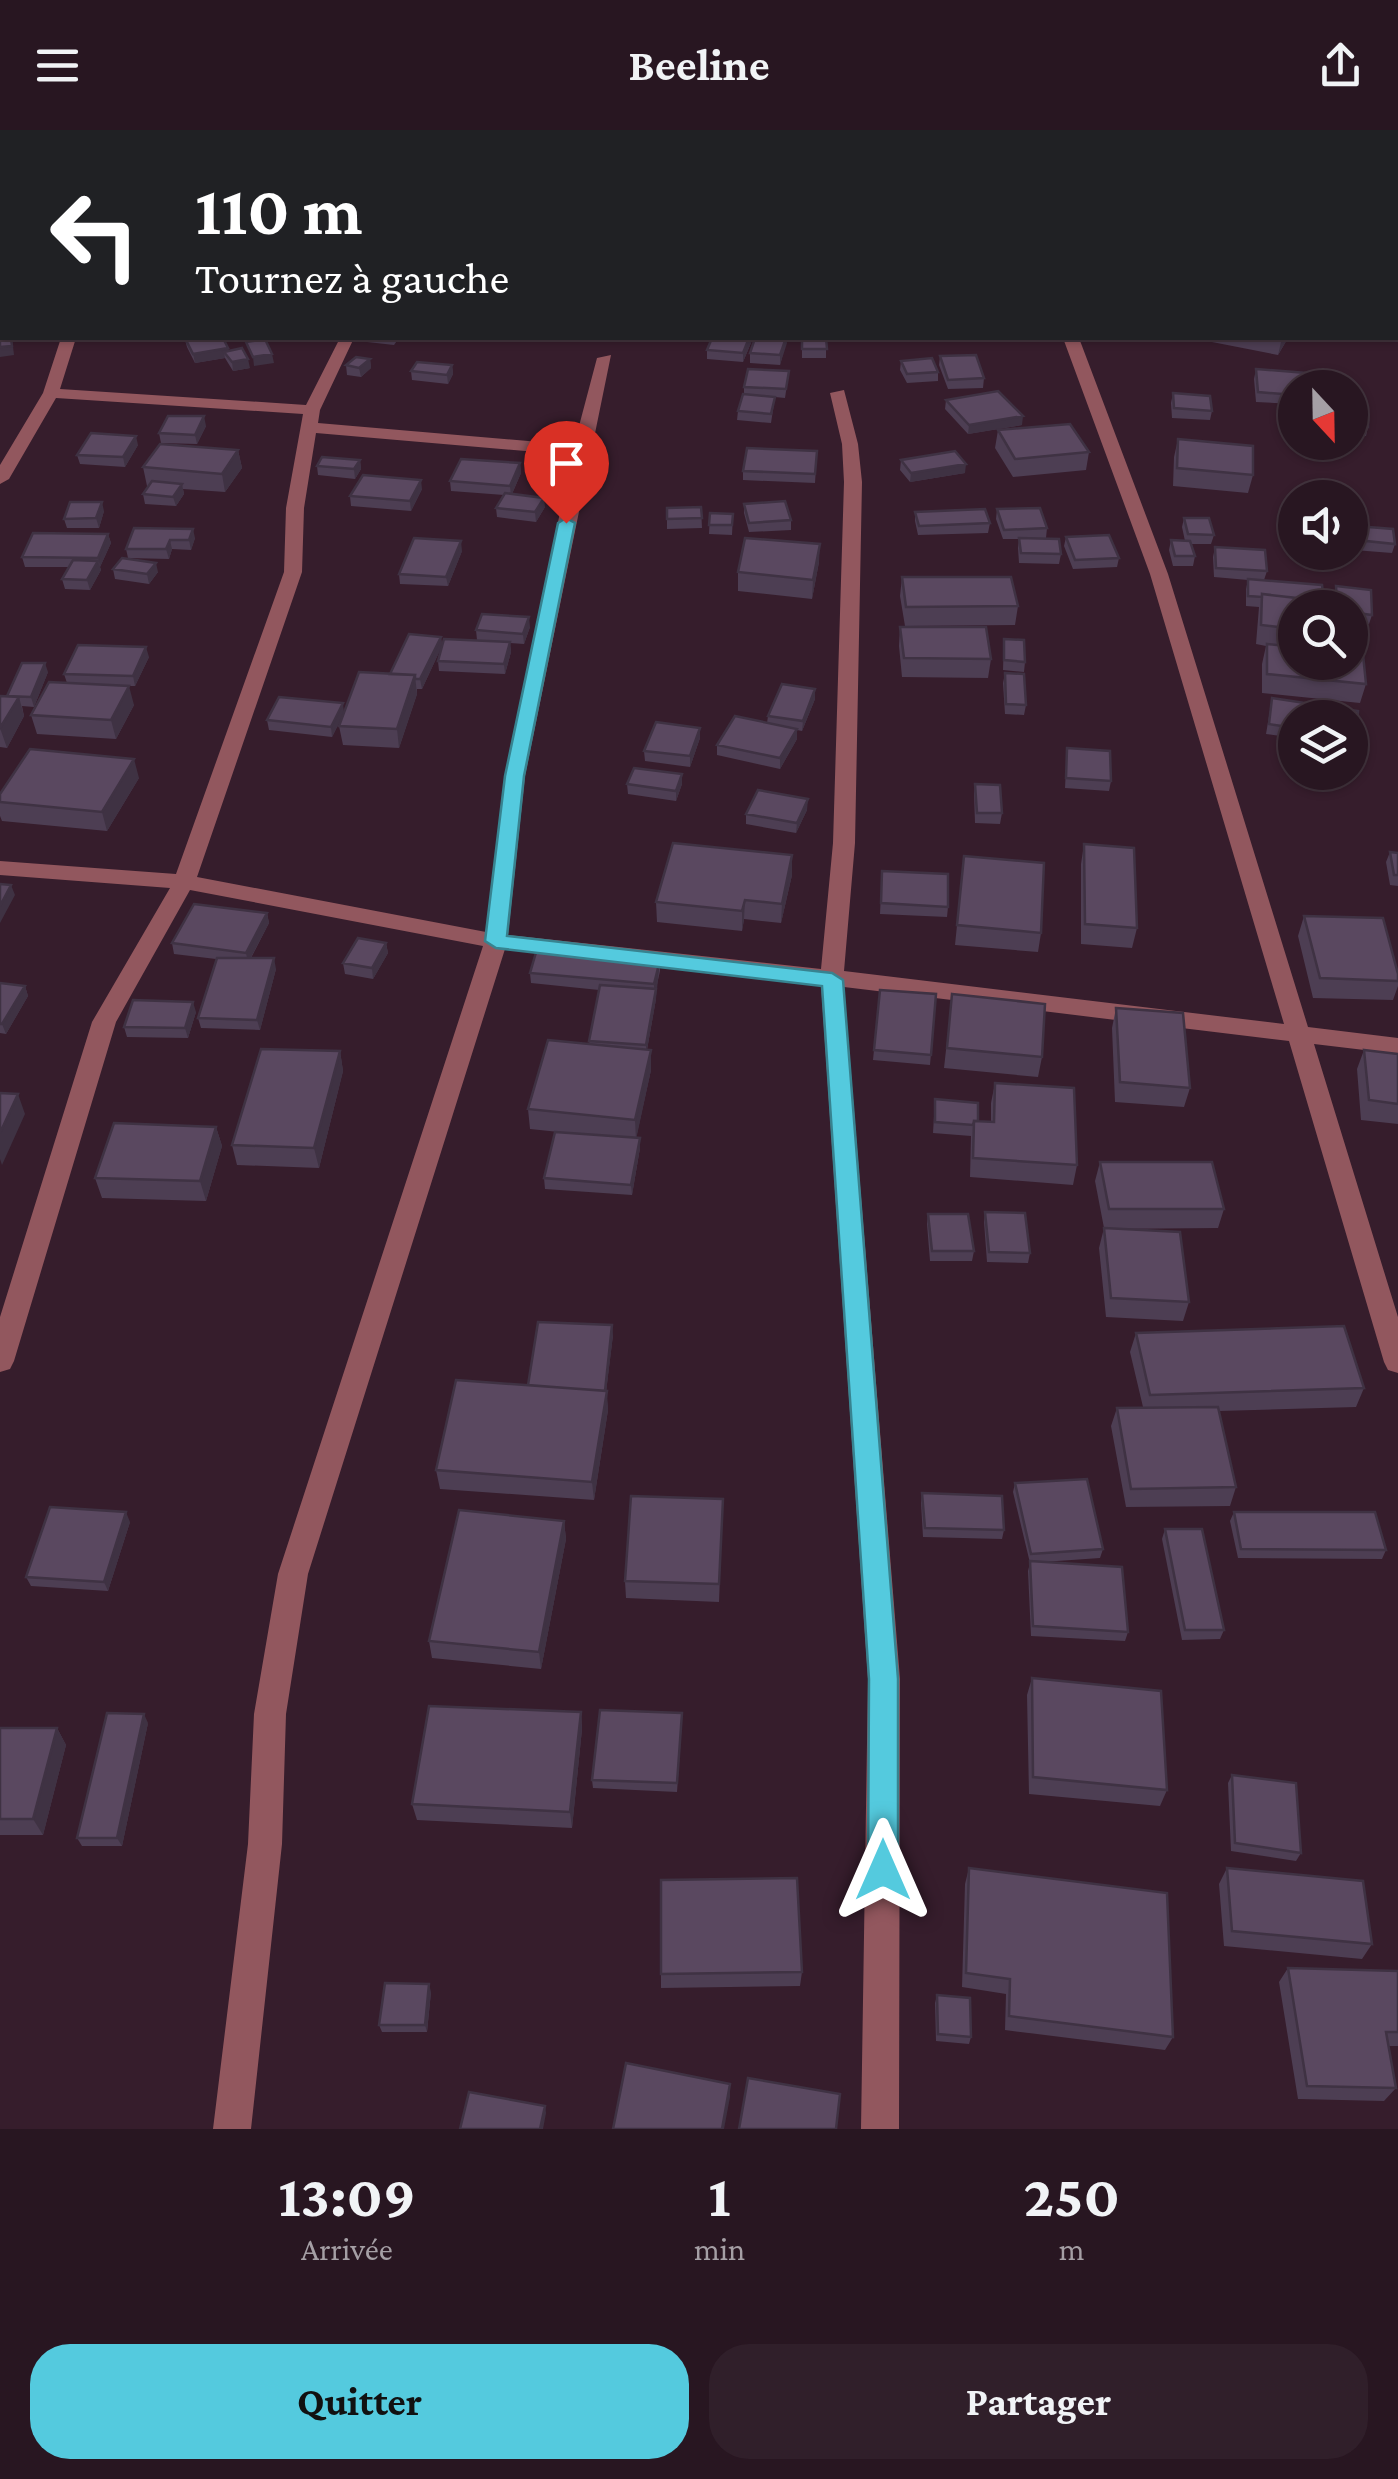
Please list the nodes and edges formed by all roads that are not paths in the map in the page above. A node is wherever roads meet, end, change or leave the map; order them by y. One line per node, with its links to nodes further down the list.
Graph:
1 (67, 340): 6 (street)
2 (346, 340): 7 (street)
3 (1072, 340): 14 (street)
4 (605, 358): 8 (street)
5 (838, 393): 13 (street)
6 (50, 394): 7 (street); 9 (street)
7 (311, 418): 8 (street); 11 (street)
8 (581, 451): 12 (street)
9 (0, 479)
10 (0, 868): 11 (street)
11 (184, 882): 12 (street); 16 (street)
12 (496, 941): 13 (street); 18 (street)
13 (832, 980): 14 (street); 19 (street)
14 (1295, 1032): 15 (street); 17 (street)
15 (1398, 1046)
16 (0, 1361)
17 (1398, 1362)
18 (232, 2129)
19 (880, 2129)

